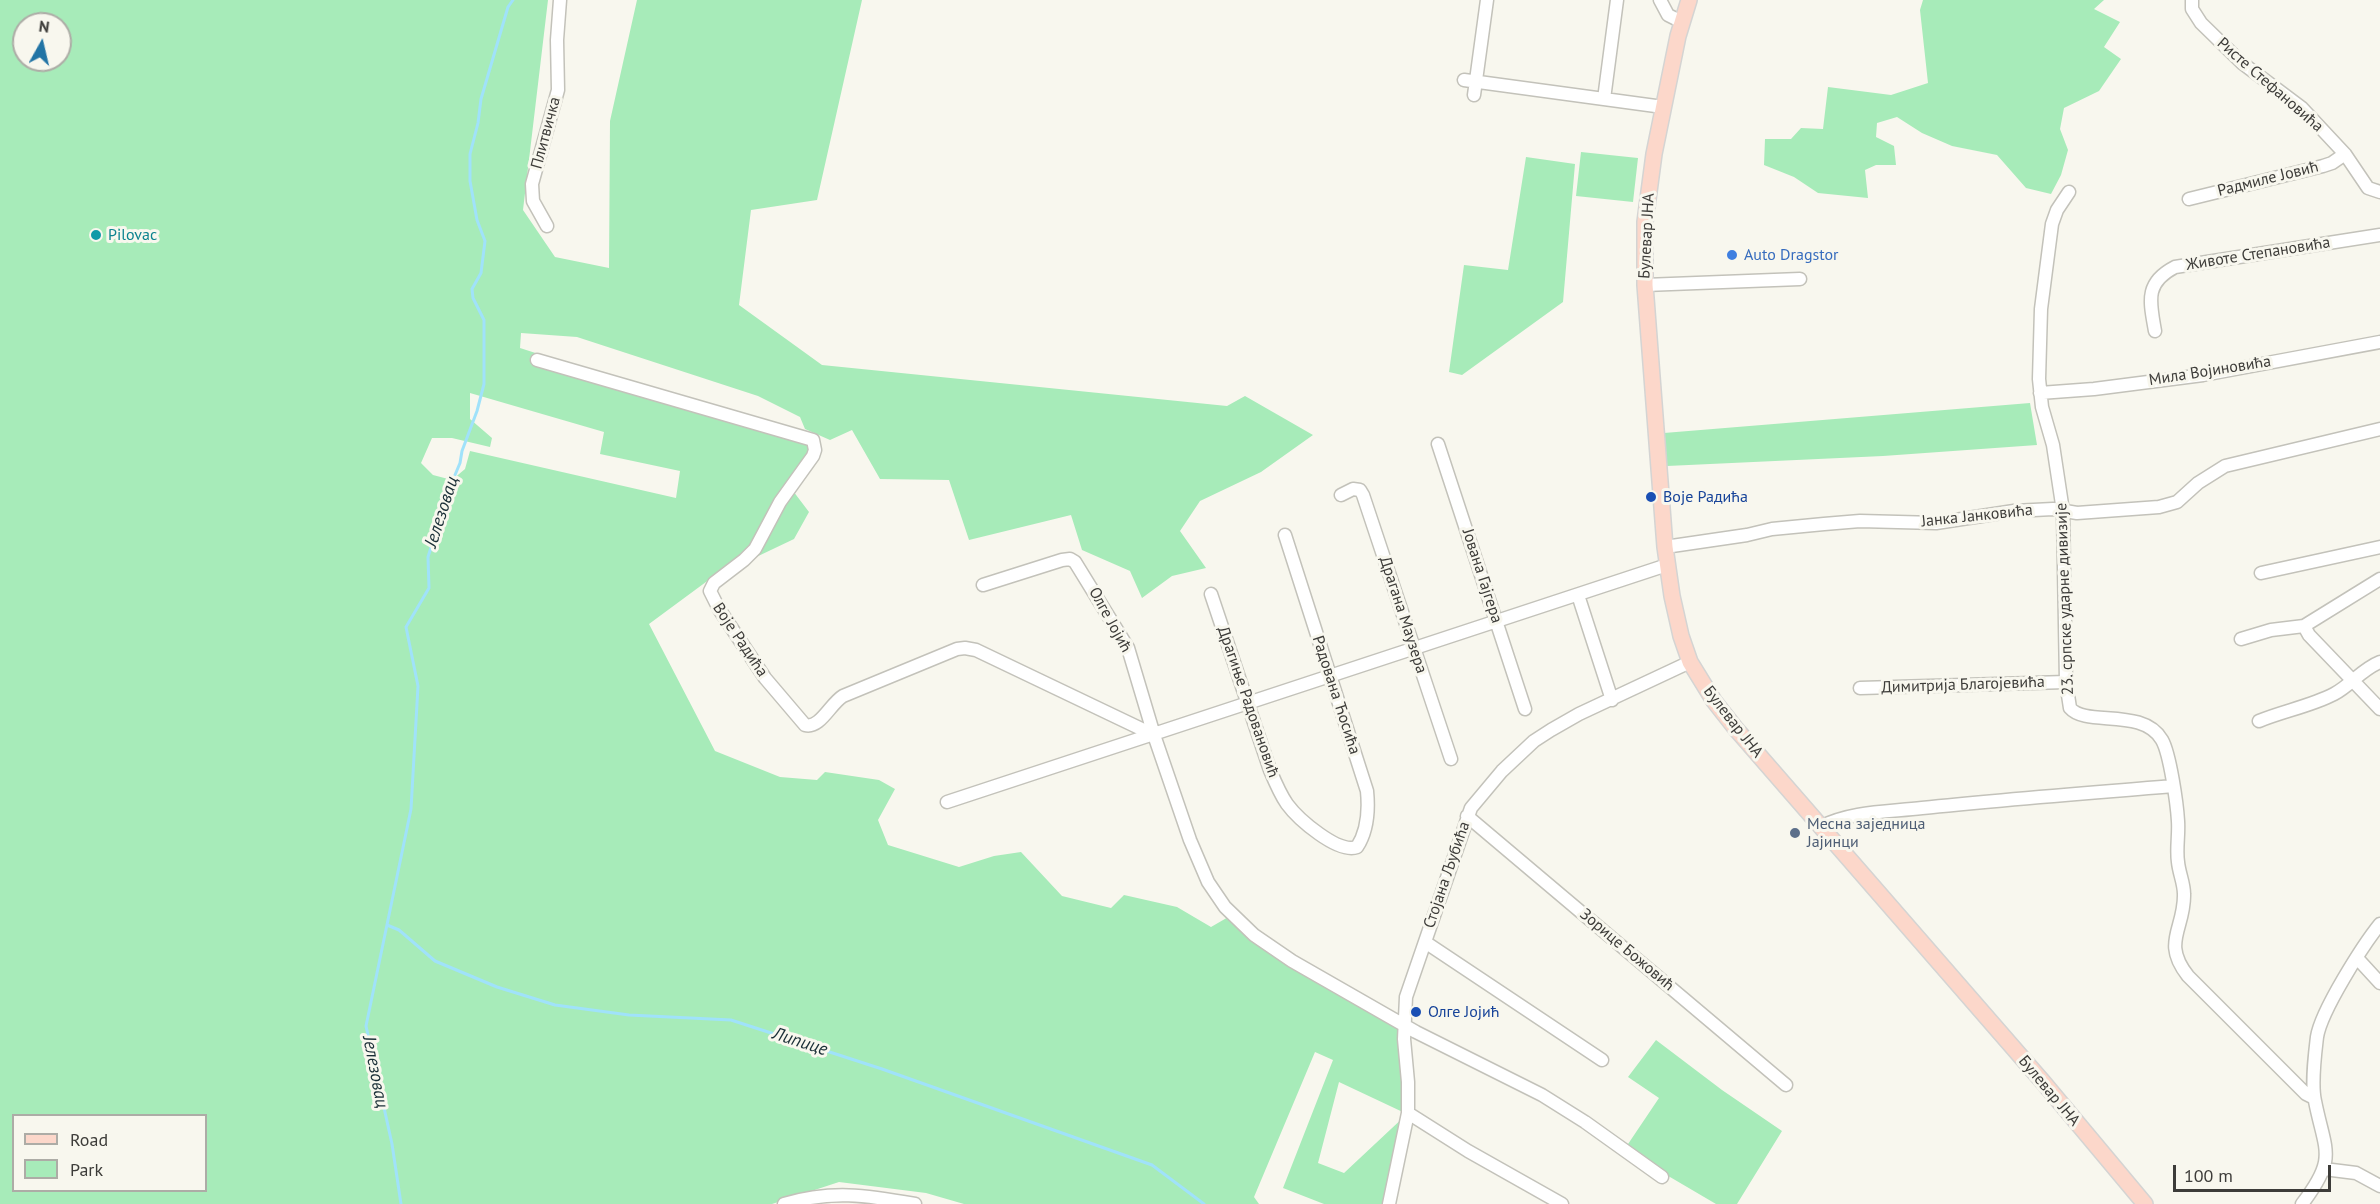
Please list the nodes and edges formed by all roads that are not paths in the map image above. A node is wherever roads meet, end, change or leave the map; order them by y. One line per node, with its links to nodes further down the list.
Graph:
1 (560, 0): 16 (street, Плитвичка)
2 (1487, 0): 8 (street)
3 (1617, 0): 10 (street)
4 (1660, 0): 7 (street)
5 (1689, 0): 7 (main road, Булевар ЈНА)
6 (2192, 0): 12 (street, Ристе Стефановића)
7 (1682, 22): 11 (main road, Булевар ЈНА)
8 (1470, 81): 9 (street); 10 (street)
9 (1474, 95)
10 (1604, 99): 11 (street)
11 (1663, 107): 19 (main road, Булевар ЈНА)
12 (2345, 154): 14 (street, Ристе Стефановића); 15 (street, Радмиле Јовић)
13 (2069, 192): 23 (street, 23. српске ударне дивизије)
14 (2380, 192)
15 (2189, 199)
16 (547, 226)
17 (2380, 235): 20 (street, Животе Степановића)
18 (1800, 279): 19 (street)
19 (1645, 285): 29 (main road, Булевар ЈНА)
20 (2155, 331)
21 (2380, 342): 23 (street, Мила Војиновића)
22 (537, 360): 52 (street, Воје Радића)
23 (2040, 393): 27 (street, 23. српске ударне дивизије)
24 (2380, 429): 27 (street, Јанка Јанковића)
25 (1438, 444): 37 (street, Јована Гајгера)
26 (1341, 495): 40 (street, Драгана Маузера)
27 (2063, 511): 29 (street, Јанка Јанковића); 45 (street, 23. српске ударне дивизије)
28 (1286, 535): 43 (street, Радована Ћосића)
29 (1665, 547): 31 (main road, Булевар ЈНА)
30 (2380, 547): 32 (street)
31 (1668, 566): 36 (street); 41 (main road, Булевар ЈНА)
32 (2261, 573)
33 (2380, 579): 38 (street)
34 (983, 585): 52 (street, Олге Јојић)
35 (1211, 594): 48 (street, Драгиње Радовановић)
36 (1578, 595): 37 (street); 47 (street)
37 (1497, 622): 40 (street); 49 (street, Јована Гајгера)
38 (2304, 626): 39 (street); 44 (street)
39 (2241, 639)
40 (1414, 649): 43 (street); 53 (street, Драгана Маузера)
41 (1690, 662): 47 (street, Стојана Љубића); 57 (main road, Булевар ЈНА)
42 (2380, 662): 44 (street)
43 (1330, 677): 48 (street); 58 (street, Радована Ћосића)
44 (2355, 681): 50 (street); 51 (street)
45 (2066, 682): 46 (street, Димитрија Благојевића); 54 (street, 23. српске ударне дивизије)
46 (1860, 688)
47 (1612, 700): 56 (street, Стојана Љубића)
48 (1248, 704): 52 (street); 58 (street, Драгиње Радовановић)
49 (1525, 709)
50 (2380, 709)
51 (2259, 721)
52 (1154, 735): 55 (street); 63 (street, Олге Јојић)
53 (1451, 759)
54 (2173, 786): 57 (street); 66 (street, 23. српске ударне дивизије)
55 (947, 801)
56 (1467, 816): 60 (street, Стојана Љубића); 65 (street, Зорице Божовић)
57 (1820, 827): 76 (main road, Булевар ЈНА)
58 (1348, 849)
59 (2380, 924): 61 (street)
60 (1425, 942): 63 (street, Стојана Љубића); 64 (street)
61 (2357, 958): 62 (street); 66 (street)
62 (2380, 982)
63 (1404, 1025): 67 (street, Стојана Љубића); 69 (street, Олге Јојић)
64 (1602, 1060)
65 (1786, 1085)
66 (2314, 1098): 68 (street)
67 (1408, 1113): 74 (street, Стојана Љубића); 75 (street)
68 (2324, 1169): 70 (street); 77 (street)
69 (1662, 1177)
70 (2380, 1186)
71 (802, 1202): 72 (street); 73 (street)
72 (784, 1204)
73 (915, 1204)
74 (1389, 1204)
75 (1562, 1204)
76 (2145, 1204)
77 (2302, 1204)

